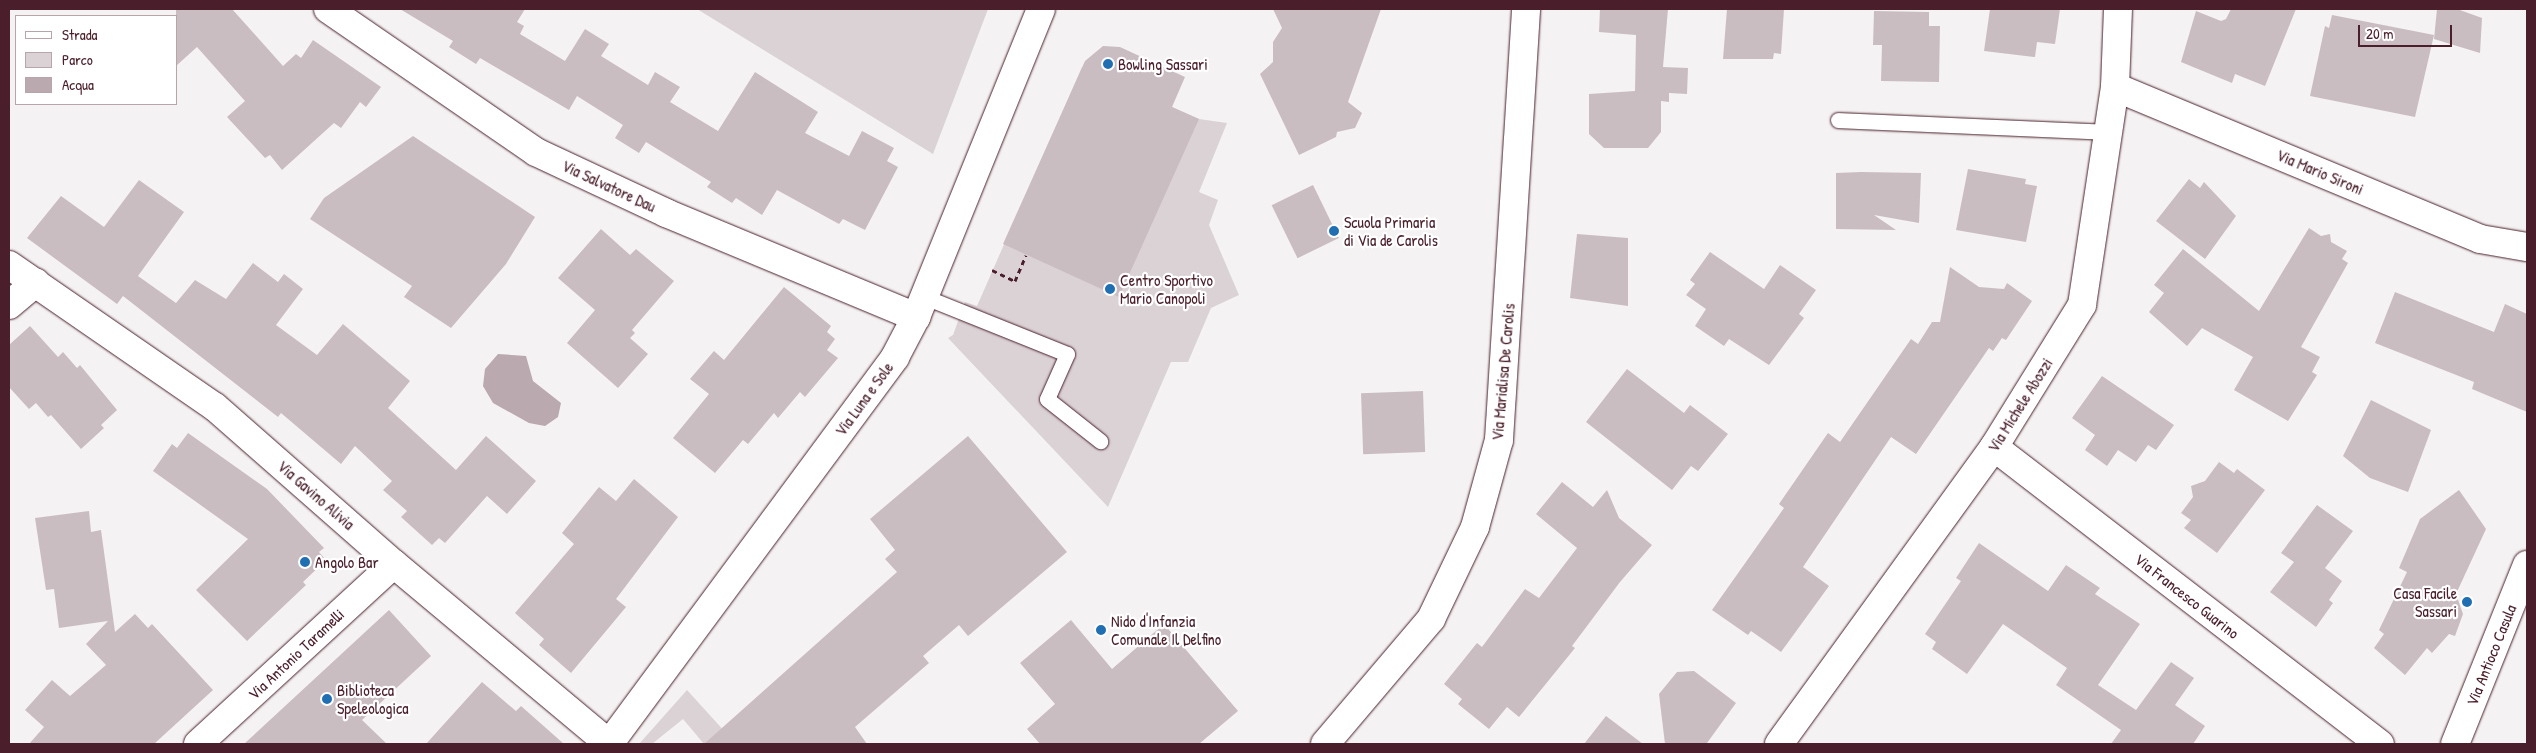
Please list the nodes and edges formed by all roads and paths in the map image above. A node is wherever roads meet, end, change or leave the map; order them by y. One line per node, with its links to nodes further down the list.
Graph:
1 (328, 9): 14 (street, Via Salvatore Dau)
2 (1040, 9): 14 (street, Via Luna e Sole)
3 (1526, 9): 21 (street, Via Marialisa De Carolis)
4 (2118, 9): 5 (street, Via Michele Abozzi)
5 (2115, 88): 7 (street, Via Michele Abozzi); 8 (street, Via Mario Sironi)
6 (1838, 120): 7 (lane)
7 (2109, 132): 16 (street, Via Michele Abozzi)
8 (2527, 248)
9 (1026, 255): 11 (path)
10 (9, 265): 12 (street, Via Gavino Alivia)
11 (992, 270)
12 (36, 282): 13 (street); 17 (street, Via Gavino Alivia)
13 (9, 305)
14 (921, 307): 15 (lane); 20 (street, Via Luna e Sole)
15 (1100, 441)
16 (1994, 447): 22 (street, Via Michele Abozzi); 23 (street, Via Francesco Guarino)
17 (394, 564): 19 (street, Via Antonio Taramelli); 20 (street, Via Gavino Alivia)
18 (2527, 565): 24 (street, Via Antioco Casula)
19 (198, 744)
20 (609, 744)
21 (1325, 744)
22 (1779, 744)
23 (2380, 744)
24 (2455, 744)

